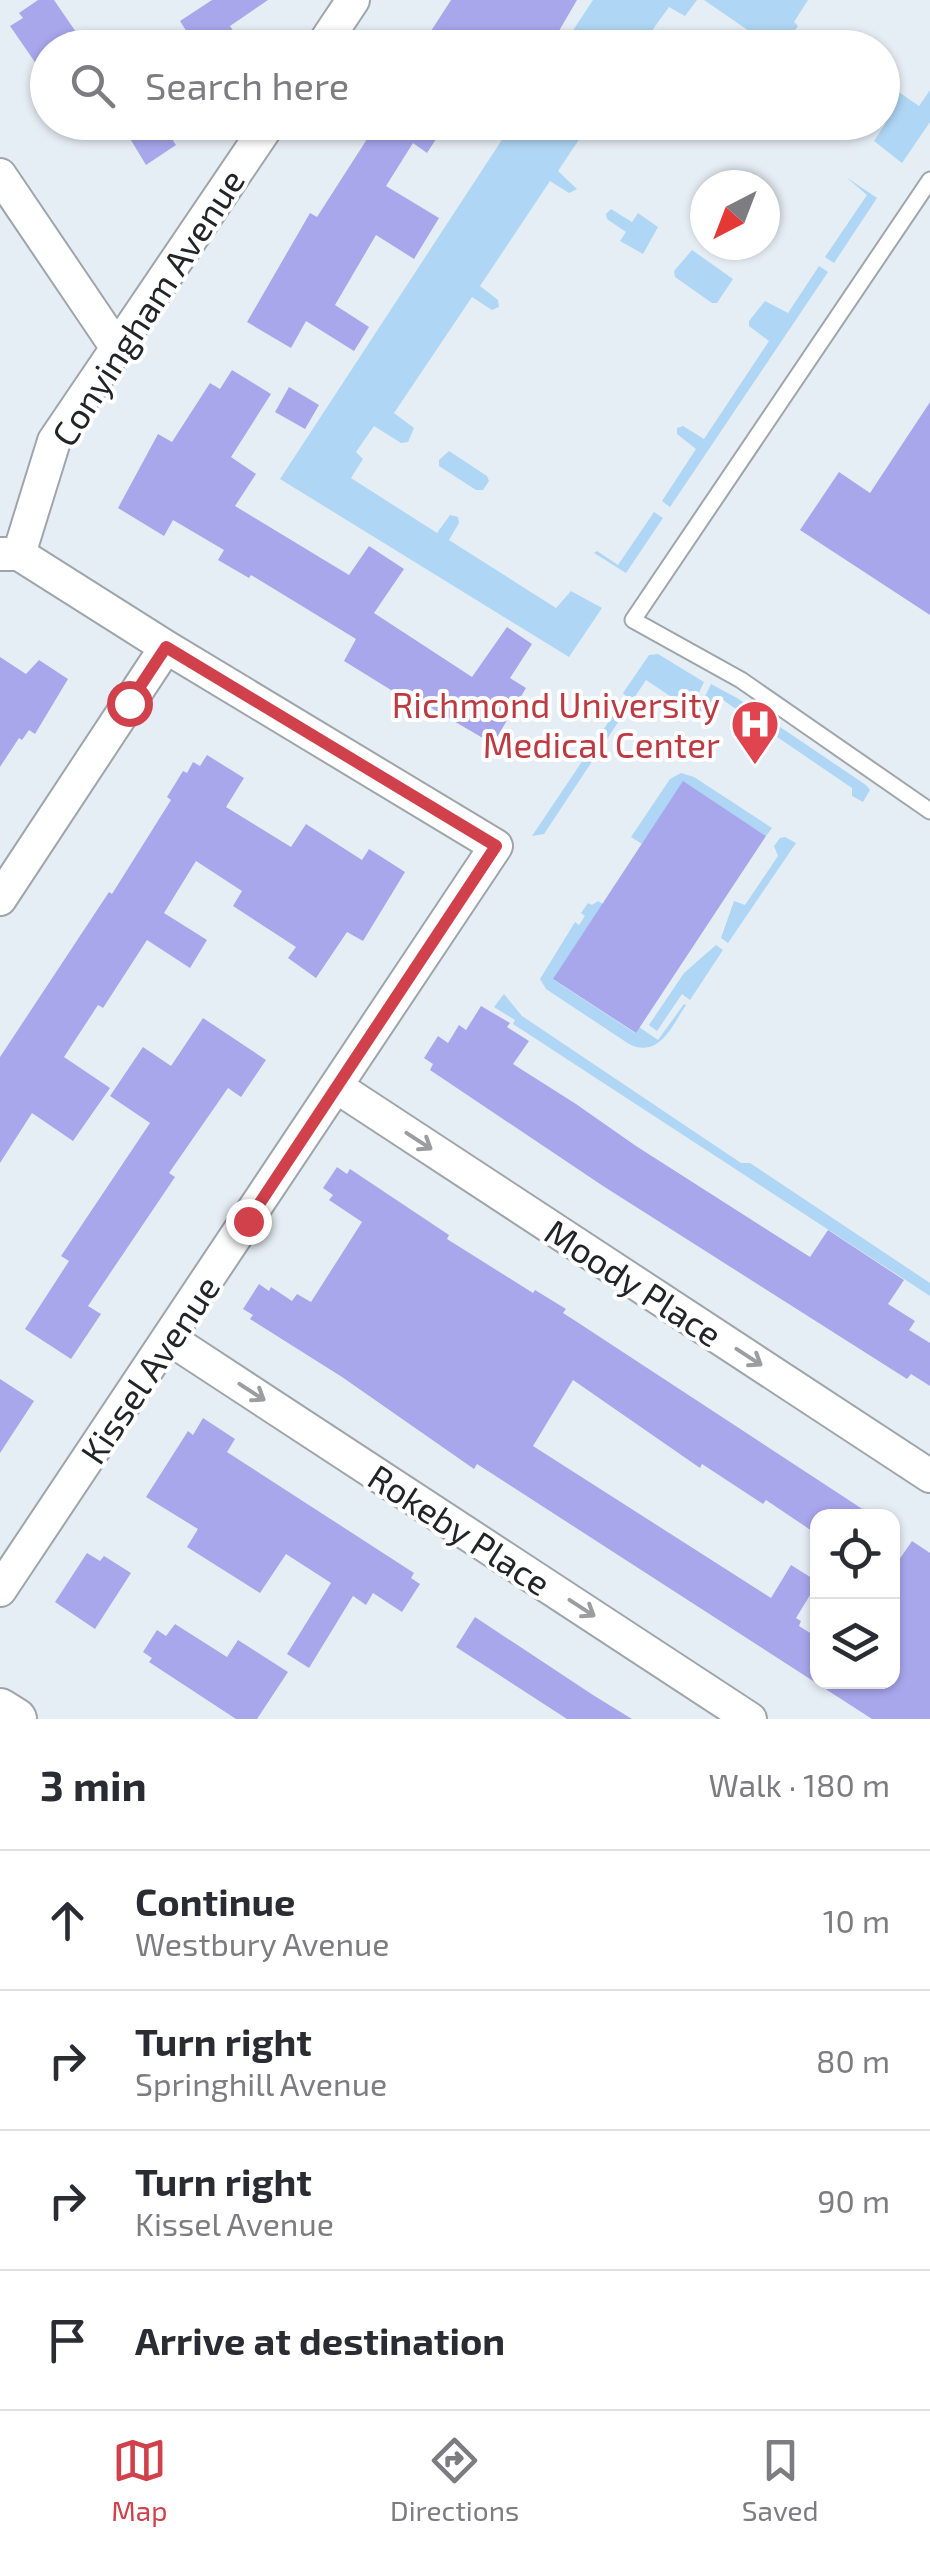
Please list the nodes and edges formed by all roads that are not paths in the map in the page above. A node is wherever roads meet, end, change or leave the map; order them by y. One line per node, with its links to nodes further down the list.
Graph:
1 (353, 0): 2 (street)
2 (332, 30)
3 (258, 140): 6 (street, Conyingham Avenue)
4 (0, 175): 6 (street)
5 (930, 180): 9 (lane)
6 (117, 348): 7 (street, Conyingham Avenue)
7 (10, 554): 8 (street)
8 (166, 647): 10 (street); 11 (street, Kissel Avenue)
9 (930, 811)
10 (0, 899)
11 (337, 1087): 12 (street, Kissel Avenue); 13 (street, Moody Place, one-way to 13)
12 (170, 1338): 14 (street, Kissel Avenue); 17 (street, Rokeby Place, one-way to 17)
13 (930, 1476)
14 (0, 1590)
15 (0, 1709): 16 (street)
16 (16, 1719)
17 (750, 1719)

